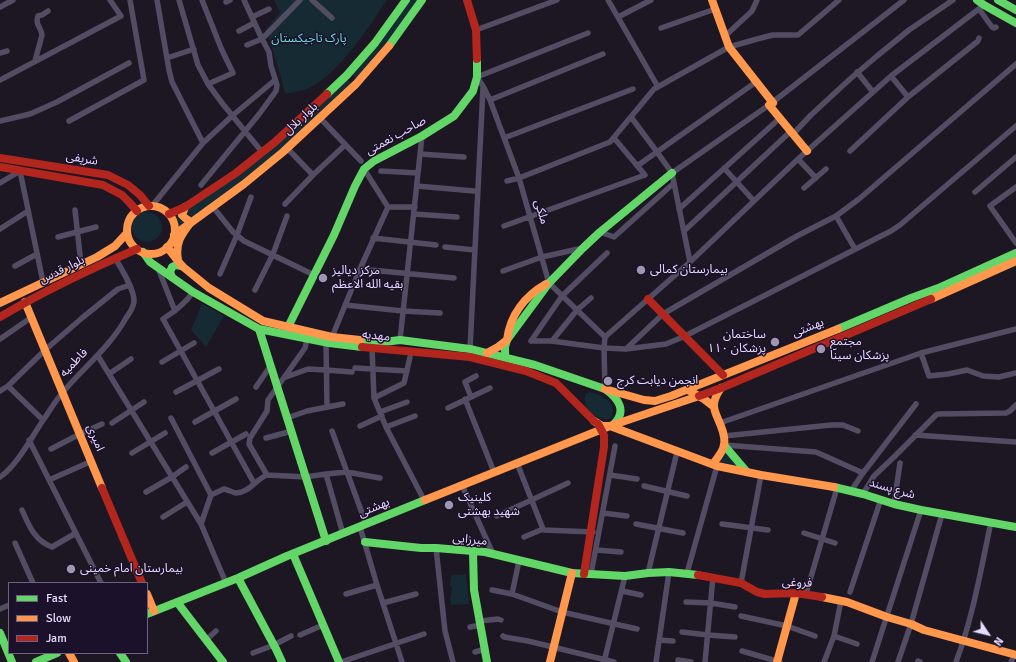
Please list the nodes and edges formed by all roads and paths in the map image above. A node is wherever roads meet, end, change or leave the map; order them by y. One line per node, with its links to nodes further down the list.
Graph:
1 (13, 0): 23 (street)
2 (110, 0): 49 (street)
3 (130, 0): 71 (street)
4 (157, 0): 48 (street)
5 (179, 0): 44 (street)
6 (202, 0): 58 (street)
7 (246, 0): 29 (street)
8 (300, 0): 41 (street)
9 (312, 0): 31 (street)
10 (406, 0): 83 (main road, بلوار بلال)
11 (422, 0): 67 (main road, بلوار بلال)
12 (557, 0): 36 (street)
13 (608, 0): 30 (street)
14 (651, 0): 30 (street)
15 (712, 0): 26 (main road)
16 (757, 0): 39 (street)
17 (839, 0): 43 (street)
18 (904, 0): 65 (street)
19 (953, 0): 52 (street)
20 (977, 0): 24 (main road)
21 (998, 0): 27 (main road)
22 (467, 1): 36 (main road)
23 (0, 7)
24 (981, 7): 33 (main road); 34 (street); 54 (street)
25 (269, 9): 29 (street)
26 (716, 9): 35 (street); 39 (main road)
27 (1016, 10)
28 (48, 11): 49 (street)
29 (252, 17): 32 (street)
30 (618, 17): 60 (street)
31 (332, 18)
32 (254, 23): 37 (street); 41 (street)
33 (1016, 23)
34 (995, 27)
35 (661, 28)
36 (476, 30): 53 (main road)
37 (239, 31)
38 (588, 33): 53 (street)
39 (725, 36): 43 (main road)
40 (979, 38): 63 (street)
41 (262, 39): 42 (street); 56 (street)
42 (246, 45)
43 (729, 47): 57 (main road); 60 (street)
44 (194, 49): 48 (street); 58 (street)
45 (7, 51): 46 (street)
46 (0, 53)
47 (603, 54): 64 (street)
48 (167, 58): 78 (street)
49 (35, 61): 55 (street)
50 (129, 63): 70 (street)
51 (1016, 64): 128 (street)
52 (858, 72): 62 (street); 74 (street)
53 (477, 75): 59 (street, ملکی); 75 (main road, صاحب نعمتی)
54 (891, 76): 62 (street); 63 (street)
55 (0, 80)
56 (275, 80): 66 (street); 73 (street)
57 (756, 82): 65 (main road); 84 (street)
58 (208, 84): 66 (street)
59 (483, 86): 64 (street, ملکی); 150 (street)
60 (658, 87): 68 (street)
61 (633, 89): 76 (street)
62 (873, 92): 81 (street)
63 (908, 97): 82 (street)
64 (490, 100): 76 (street, ملکی)
65 (771, 104): 69 (main road); 99 (street)
66 (232, 116): 73 (street); 78 (street)
67 (320, 118): 79 (street); 80 (main road, بلوار بلال)
68 (630, 118): 77 (street); 84 (street)
69 (780, 118): 74 (main road); 93 (street)
70 (0, 121)
71 (69, 121)
72 (1016, 126): 149 (street)
73 (245, 131): 83 (street); 107 (street)
74 (792, 132): 81 (main road); 104 (street)
75 (422, 136): 85 (street); 94 (main road, صاحب نعمتی)
76 (504, 138): 101 (street, ملکی)
77 (614, 138): 91 (street); 101 (street)
78 (203, 143): 116 (street)
79 (345, 145): 90 (street); 100 (street)
80 (287, 148): 100 (street); 118 (main road, بلوار بلال)
81 (807, 151): 89 (street)
82 (850, 151)
83 (262, 152): 117 (main road, بلوار بلال)
84 (657, 152): 91 (street); 99 (street)
85 (420, 154): 86 (street); 98 (street)
86 (464, 157)
87 (1016, 157): 112 (street)
88 (0, 158): 116 (main road, شریفی)
89 (798, 159): 102 (street); 114 (street)
90 (361, 161)
91 (638, 166): 130 (street)
92 (0, 167): 96 (main road, شریفی)
93 (724, 168): 104 (street); 121 (street)
94 (364, 169): 119 (street, صاحب نعمتی); 170 (main road)
95 (826, 169): 102 (street)
96 (20, 171): 105 (street); 123 (main road, شریفی); 124 (street)
97 (381, 171): 98 (street)
98 (418, 173): 108 (street)
99 (672, 173): 106 (street); 137 (main road)
100 (313, 175): 115 (street)
101 (519, 178): 103 (street); 130 (street, ملکی)
102 (816, 178): 110 (street)
103 (507, 181)
104 (736, 182): 114 (street); 135 (street)
105 (0, 183)
106 (674, 183): 121 (street); 137 (street)
107 (201, 185)
108 (417, 186): 111 (street); 120 (street)
109 (1016, 187): 144 (street)
110 (804, 188)
111 (474, 192)
112 (975, 192)
113 (251, 197): 140 (street)
114 (754, 201): 159 (street)
115 (285, 204)
116 (151, 206): 123 (main road); 125 (main road)
117 (185, 207): 125 (main road, بلوار بلال); 131 (main road)
118 (213, 207): 131 (main road, بلوار بلال); 140 (street)
119 (388, 207): 120 (street); 142 (street)
120 (415, 207): 126 (street)
121 (679, 209): 135 (street)
122 (75, 210): 136 (street)
123 (137, 210): 138 (main road)
124 (28, 211): 134 (street); 154 (street)
125 (169, 214): 139 (main road)
126 (414, 214): 129 (street); 143 (street)
127 (287, 216): 155 (street)
128 (836, 216): 149 (street); 189 (street)
129 (457, 217)
130 (530, 218): 132 (street); 156 (street, ملکی)
131 (191, 222): 139 (main road, بلوار بلال); 162 (main road)
132 (504, 226)
133 (96, 227): 136 (street)
134 (0, 229)
135 (684, 231): 159 (street)
136 (77, 232): 141 (street); 161 (street)
137 (600, 232): 148 (main road)
138 (127, 233): 151 (main road); 161 (main road, بلوار قدس)
139 (174, 235): 146 (main road)
140 (237, 235): 155 (street); 169 (street)
141 (58, 237)
142 (373, 238): 143 (street); 166 (street)
143 (411, 243): 145 (street); 168 (street)
144 (1016, 244): 171 (main road)
145 (436, 246)
146 (167, 247): 151 (main road); 162 (main road, مهدیه)
147 (445, 247): 150 (street)
148 (583, 248): 156 (street); 175 (main road)
149 (855, 249): 195 (street)
150 (475, 250): 207 (street)
151 (140, 251): 157 (main road, بلوار قدس); 158 (main road, مهدیه)
152 (607, 253): 179 (street)
153 (1016, 253): 171 (main road, بهشتى)
154 (37, 254): 163 (street); 174 (street)
155 (273, 254): 170 (street); 177 (street)
156 (542, 257): 167 (street); 175 (street, ملکی)
157 (115, 258): 158 (main road); 176 (street, فاطمیه); 182 (main road, بلوار قدس)
158 (150, 262): 165 (main road, مهدیه)
159 (690, 262): 181 (street)
160 (1016, 262): 171 (main road, بهشتى)
161 (81, 264): 174 (main road, بلوار قدس)
162 (181, 264): 172 (main road); 192 (main road, مهدیه)
163 (15, 266)
164 (1016, 266): 171 (main road)
165 (158, 268): 172 (main road, مهدیه); 186 (street)
166 (360, 270): 168 (street); 184 (street)
167 (503, 271)
168 (408, 273): 173 (street); 187 (street)
169 (220, 274)
170 (314, 275): 192 (main road)
171 (976, 275): 225 (main road, بهشتى); 233 (main road, بهشتى)
172 (172, 277): 178 (main road, مهدیه)
173 (454, 278)
174 (43, 282): 183 (main road, بلوار قدس)
175 (548, 282): 179 (street); 201 (main road)
176 (130, 285): 209 (street); 213 (street, فاطمیه)
177 (255, 290)
178 (193, 292): 186 (street); 193 (main road, مهدیه)
179 (562, 296): 185 (street); 202 (street)
180 (591, 298): 185 (street)
181 (648, 299): 189 (main road); 197 (street)
182 (26, 302): 190 (main road, بلوار قدس); 191 (main road, امیری)
183 (0, 303)
184 (346, 305): 187 (street); 196 (street)
185 (577, 310): 197 (street); 202 (street)
186 (175, 311): 210 (street)
187 (403, 311): 188 (street); 200 (street)
188 (440, 313)
189 (663, 314): 195 (main road); 208 (street)
190 (0, 317)
191 (32, 317): 199 (street); 209 (main road, امیری)
192 (288, 327): 196 (main road, مهدیه)
193 (260, 329): 198 (main road, مهدیه); 218 (main road)
194 (1016, 329): 212 (street)
195 (685, 336): 208 (street); 225 (main road)
196 (332, 337): 200 (main road, مهدیه)
197 (605, 337): 206 (street)
198 (307, 338): 203 (main road, مهدیه); 227 (street)
199 (0, 339)
200 (400, 340): 207 (main road, مهدیه)
201 (507, 340): 211 (main road); 214 (main road)
202 (552, 341): 206 (street)
203 (326, 342): 205 (main road, مهدیه); 221 (street)
204 (194, 343): 210 (street)
205 (372, 348): 220 (street); 265 (main road, مهدیه)
206 (604, 348): 208 (street); 234 (street)
207 (470, 349): 211 (main road, مهدیه)
208 (626, 349)
209 (45, 350): 229 (street); 237 (main road, امیری)
210 (180, 351): 217 (street); 228 (street)
211 (487, 353): 214 (main road, مهدیه)
212 (921, 353): 223 (street); 260 (street)
213 (98, 356): 224 (street); 237 (street, فاطمیه)
214 (505, 357): 234 (main road, مهدیه)
215 (410, 358): 222 (street)
216 (131, 359): 224 (street)
217 (162, 362)
218 (271, 365): 230 (street); 231 (main road)
219 (219, 369): 228 (street)
220 (373, 369): 221 (street); 222 (street); 240 (street)
221 (326, 370): 227 (street); 249 (street)
222 (407, 371): 240 (street)
223 (1016, 373)
224 (109, 374): 251 (street)
225 (723, 375): 235 (main road, بهشتى)
226 (476, 376): 241 (street)
227 (285, 377): 231 (street)
228 (197, 381): 238 (street); 252 (street)
229 (8, 386): 236 (street); 257 (street)
230 (256, 387)
231 (278, 387): 256 (main road); 295 (street)
232 (490, 388): 241 (street)
233 (721, 388): 239 (main road, بهشتى); 248 (main road)
234 (605, 389): 235 (main road, بهشتى); 263 (main road)
235 (688, 390): 239 (main road)
236 (0, 391)
237 (63, 392): 257 (street, فاطمیه); 270 (main road, امیری)
238 (176, 392)
239 (699, 396): 248 (main road); 263 (main road, بهشتى)
240 (374, 398): 253 (street)
241 (468, 398): 250 (street); 291 (street)
242 (236, 399): 252 (street)
243 (144, 402): 251 (street)
244 (407, 402): 253 (street)
245 (343, 404): 249 (street)
246 (916, 404): 293 (street)
247 (1016, 405): 273 (street)
248 (713, 406): 260 (main road)
249 (327, 407): 256 (street)
250 (448, 408)
251 (131, 410): 259 (street); 276 (street)
252 (214, 412): 258 (street); 277 (street)
253 (381, 414): 262 (street); 264 (street)
254 (415, 416): 264 (street)
255 (171, 418): 313 (street)
256 (288, 418): 266 (main road)
257 (43, 420): 275 (street, فاطمیه)
258 (195, 422)
259 (112, 423)
260 (720, 423): 272 (main road)
261 (102, 424): 270 (street)
262 (360, 426)
263 (610, 426): 265 (main road, بهشتی); 282 (main road, شرع پسند)
264 (386, 427): 316 (street)
265 (600, 427): 287 (main road, بهشتی); 337 (main road)
266 (292, 431): 274 (street); 300 (main road)
267 (332, 431): 290 (street)
268 (858, 431): 272 (street)
269 (165, 433): 276 (street)
270 (80, 434): 281 (street); 285 (main road, امیری)
271 (246, 434): 277 (street)
272 (724, 436): 279 (main road)
273 (915, 436): 278 (street); 312 (street)
274 (266, 438)
275 (29, 440): 298 (street, فاطمیه); 303 (street)
276 (151, 442): 283 (street); 299 (street)
277 (232, 442): 284 (street); 304 (street)
278 (1016, 442)
279 (724, 445): 288 (main road); 292 (main road); 293 (street, شرع پسند)
280 (615, 446): 296 (street)
281 (51, 449)
282 (677, 452): 288 (main road, شرع پسند); 311 (street)
283 (132, 453)
284 (212, 453)
285 (92, 461): 303 (street); 366 (main road, امیری)
286 (900, 462): 319 (street)
287 (517, 464): 291 (main road, بهشتی); 317 (street)
288 (715, 465): 292 (main road, شرع پسند); 359 (street)
289 (186, 467): 299 (street)
290 (347, 472): 294 (street); 301 (street); 331 (street)
291 (494, 472): 306 (main road, بهشتی)
292 (747, 472): 297 (main road, شرع پسند)
293 (862, 473): 309 (street)
294 (326, 474): 300 (street); 342 (street)
295 (267, 475): 300 (street); 304 (street)
296 (610, 475): 302 (street); 322 (street)
297 (761, 475): 308 (main road, شرع پسند); 333 (street)
298 (0, 477)
299 (172, 477): 310 (street); 318 (street)
300 (306, 477): 345 (main road)
301 (380, 478)
302 (637, 479)
303 (49, 480): 341 (street)
304 (254, 483): 313 (street)
305 (568, 483): 317 (street)
306 (462, 485): 316 (main road, بهشتی); 354 (street)
307 (644, 486): 311 (street)
308 (837, 488): 309 (main road, شرع پسند); 344 (street)
309 (851, 491): 312 (main road, شرع پسند)
310 (146, 492)
311 (667, 492): 314 (street); 334 (street)
312 (863, 494): 315 (main road, شرع پسند)
313 (211, 495): 328 (street)
314 (687, 496)
315 (881, 499): 319 (main road, شرع پسند); 372 (street)
316 (424, 500): 331 (main road, بهشتی)
317 (531, 501): 324 (street); 335 (street)
318 (187, 502): 326 (street); 328 (street)
319 (894, 504): 321 (main road, شرع پسند)
320 (22, 510): 341 (street)
321 (921, 510): 323 (main road, شرع پسند); 389 (street)
322 (603, 513): 325 (street); 338 (street)
323 (942, 514): 327 (main road, شرع پسند); 393 (street)
324 (497, 516)
325 (627, 516)
326 (163, 517)
327 (991, 522): 332 (main road, شرع پسند); 412 (street)
328 (201, 524): 367 (street)
329 (636, 524): 334 (street)
330 (722, 524): 333 (street)
331 (363, 526): 342 (main road, بهشتی); 346 (street)
332 (1016, 527)
333 (751, 528): 336 (street); 368 (street)
334 (658, 529): 339 (street); 358 (street)
335 (543, 530): 337 (street); 343 (street)
336 (768, 530)
337 (590, 532): 338 (street); 360 (main road)
338 (599, 532): 350 (street)
339 (683, 533)
340 (804, 533): 344 (street)
341 (76, 534): 365 (street)
342 (343, 534): 345 (main road, بهشتی)
343 (524, 537)
344 (822, 539): 348 (street); 377 (street)
345 (326, 541): 353 (main road, بهشتی)
346 (365, 542): 349 (main road, میرزایی); 369 (street)
347 (15, 543): 364 (street)
348 (835, 543)
349 (436, 548): 351 (main road, میرزایی); 431 (street)
350 (596, 550): 352 (street); 360 (street)
351 (473, 552): 354 (main road, میرزایی); 391 (main road)
352 (621, 552)
353 (293, 554): 363 (main road, بهشتی); 394 (main road)
354 (493, 554): 355 (main road, میرزایی)
355 (519, 561): 357 (main road, میرزایی); 376 (street)
356 (669, 572): 358 (main road, فروغی); 359 (main road, فروغی); 410 (street)
357 (572, 573): 360 (main road, فروغی); 387 (main road)
358 (648, 573): 361 (main road, فروغی)
359 (687, 573): 362 (main road, فروغی)
360 (588, 574): 361 (main road, فروغی)
361 (625, 576): 371 (street)
362 (713, 577): 368 (main road, فروغی); 383 (street)
363 (238, 578): 367 (main road, بهشتی); 415 (main road)
364 (34, 582)
365 (100, 582)
366 (142, 582)
367 (226, 582): 381 (main road, بهشتی)
368 (741, 583): 373 (main road, فروغی)
369 (377, 584): 374 (street); 384 (street)
370 (492, 590): 376 (street)
371 (622, 591): 378 (street); 392 (street)
372 (850, 592)
373 (796, 593): 377 (main road, فروغی); 395 (main road)
374 (346, 594)
375 (416, 594): 384 (street)
376 (512, 594): 387 (street)
377 (806, 594): 380 (main road, فروغی)
378 (641, 595)
379 (148, 600): 386 (main road)
380 (841, 600): 389 (main road, فروغی); 407 (street)
381 (177, 602): 386 (main road, بهشتی); 409 (main road)
382 (686, 602): 383 (street)
383 (711, 603): 385 (street); 402 (street)
384 (383, 604): 413 (street)
385 (735, 607)
386 (150, 612)
387 (562, 612): 392 (street); 416 (main road)
388 (741, 616): 395 (street)
389 (887, 617): 393 (main road, فروغی); 440 (street)
390 (501, 620): 391 (street)
391 (481, 623): 396 (street); 417 (main road)
392 (614, 623): 397 (street); 425 (street)
393 (911, 624): 412 (main road, فروغی); 441 (street)
394 (323, 625): 401 (street); 429 (main road)
395 (787, 626): 406 (street); 438 (main road)
396 (470, 627)
397 (637, 628)
398 (216, 631): 409 (street)
399 (682, 632): 402 (street)
400 (424, 634): 413 (street)
401 (300, 635)
402 (708, 635): 408 (street); 437 (street)
403 (1, 636): 420 (main road)
404 (291, 636): 415 (street)
405 (502, 636): 416 (street)
406 (815, 636)
407 (834, 636): 414 (street); 439 (street)
408 (735, 637)
409 (206, 640): 427 (main road)
410 (659, 640): 411 (street); 435 (street)
411 (673, 641)
412 (964, 641): 423 (main road, فروغی); 442 (street)
413 (396, 643): 429 (street); 430 (street)
414 (857, 644)
415 (274, 645): 421 (street); 428 (main road)
416 (554, 647): 425 (street); 433 (main road)
417 (485, 649): 419 (street); 432 (main road)
418 (742, 651): 438 (street)
419 (475, 652)
420 (8, 653)
421 (253, 653)
422 (55, 654): 426 (main road)
423 (1014, 657)
424 (678, 660): 436 (street)
425 (605, 661): 434 (street)
426 (36, 662)
427 (223, 662)
428 (282, 662)
429 (340, 662)
430 (402, 662)
431 (452, 662)
432 (487, 662)
433 (550, 662)
434 (614, 662)
435 (656, 662)
436 (691, 662)
437 (705, 662)
438 (778, 662)
439 (824, 662)
440 (872, 662)
441 (898, 662)
442 (956, 662)

